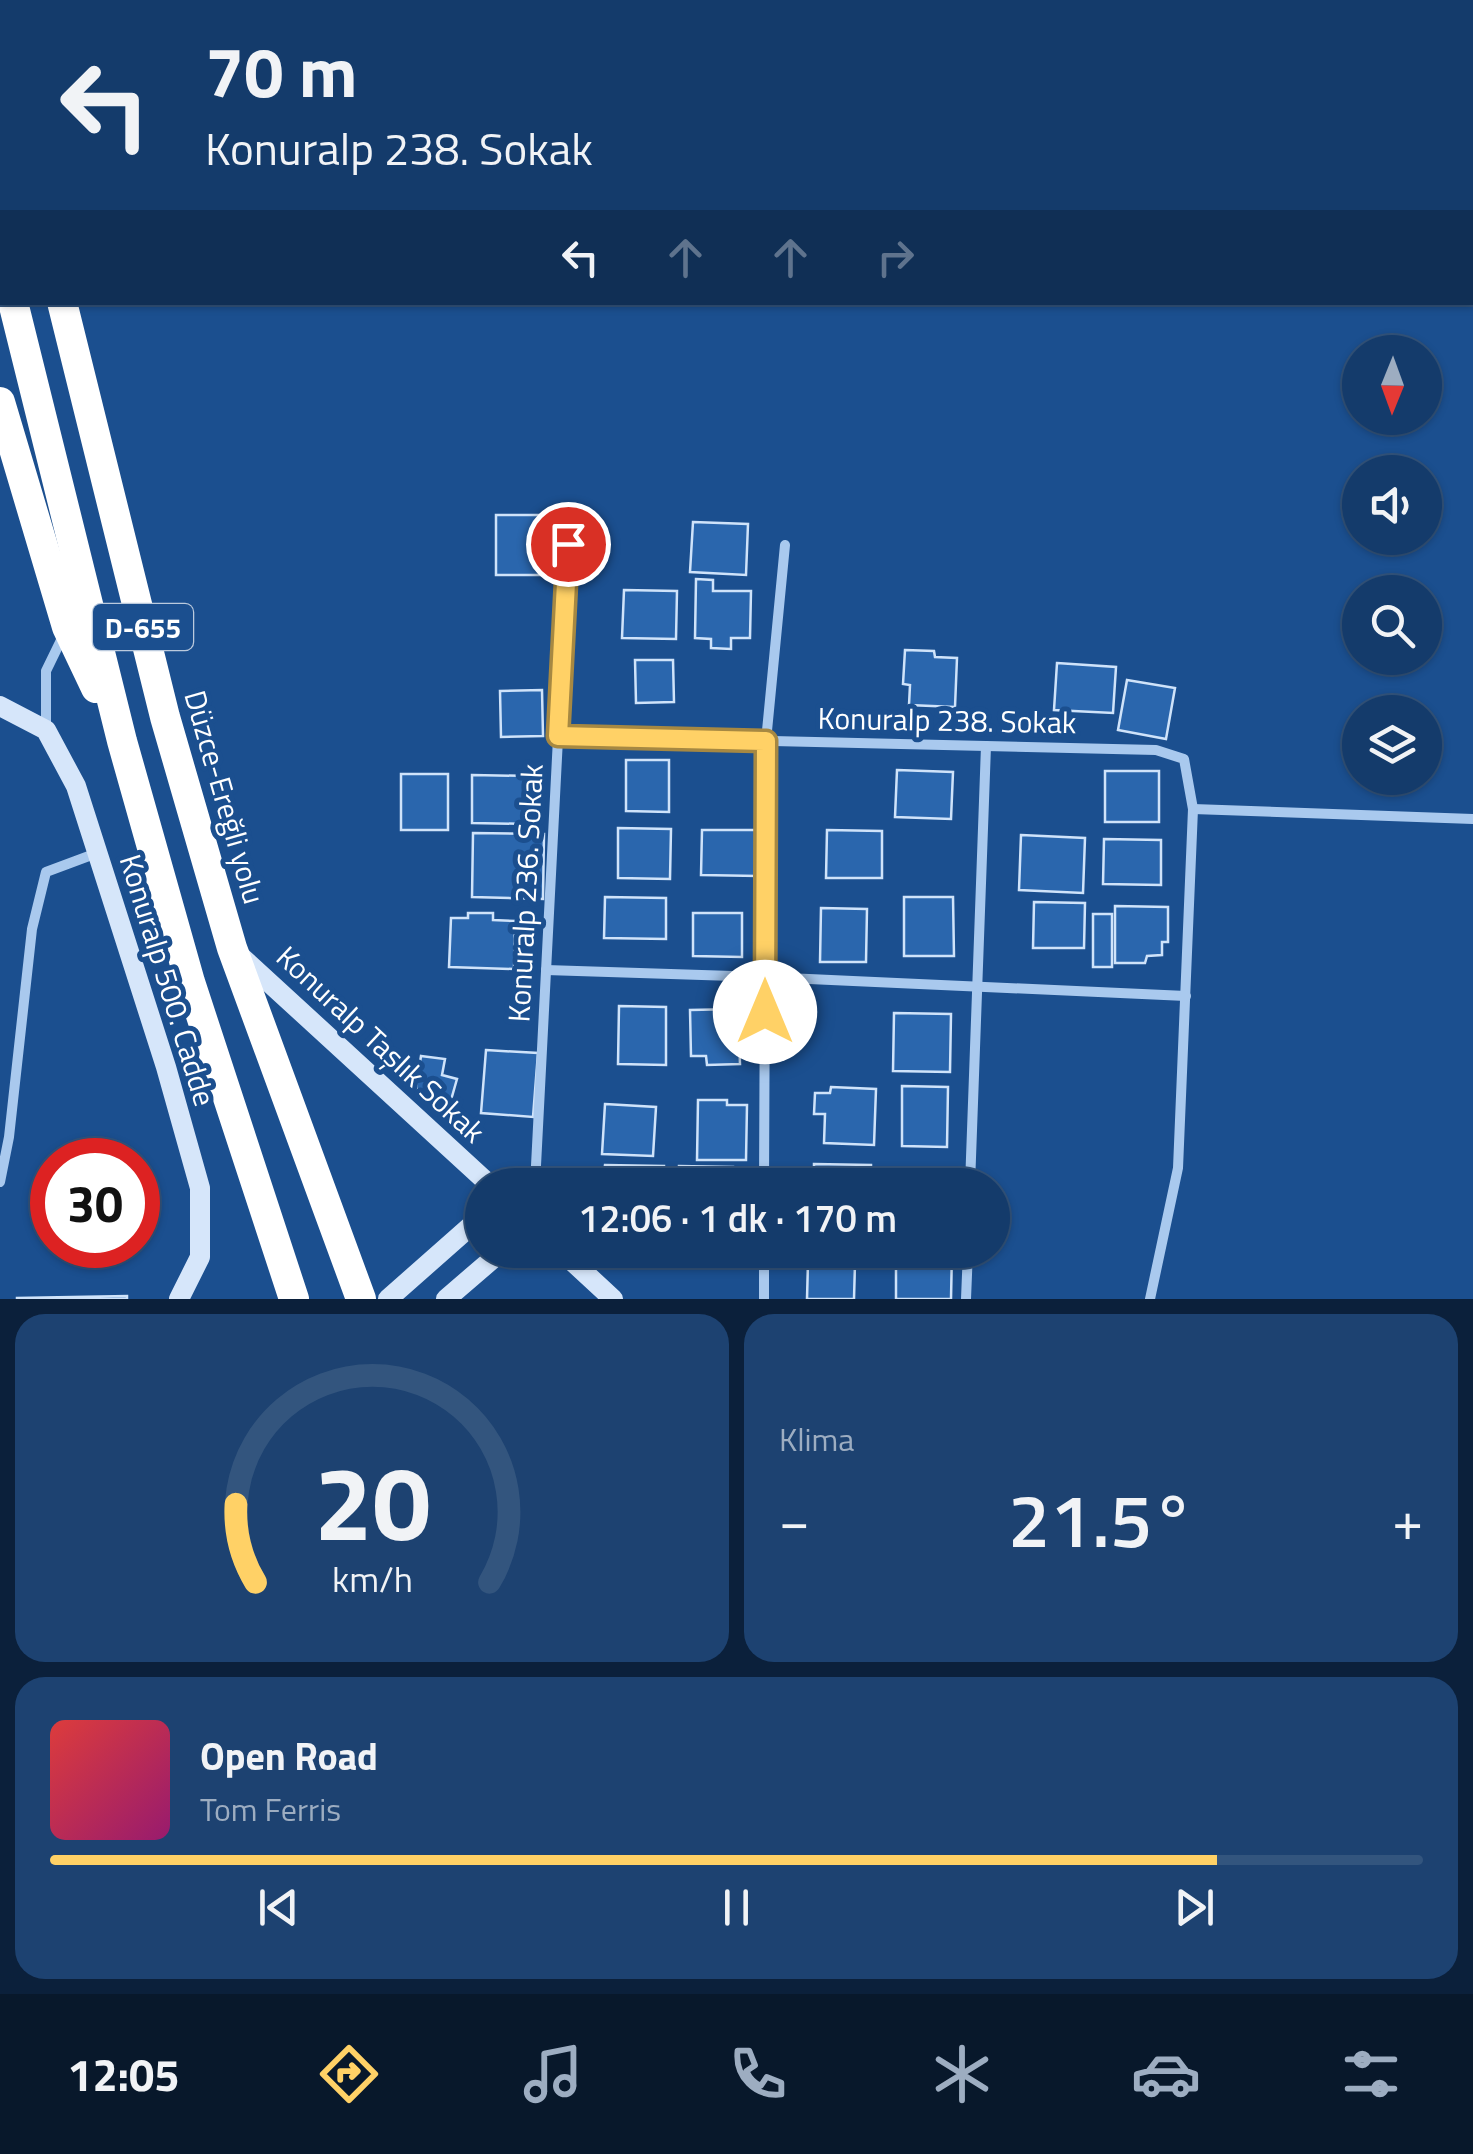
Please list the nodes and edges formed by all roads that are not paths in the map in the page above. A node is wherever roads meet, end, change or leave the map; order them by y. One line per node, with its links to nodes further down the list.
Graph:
1 (14, 305): 6 (highway)
2 (63, 305): 16 (highway, Düzce-Ereğli yolu / D-655)
3 (0, 402): 6 (highway)
4 (568, 544): 9 (street, Konuralp 236. Sokak)
5 (785, 545): 11 (street)
6 (76, 609): 8 (street); 10 (highway); 10 (highway)
7 (1, 707): 8 (street)
8 (46, 730): 15 (street, Konuralp 500. Cadde)
9 (558, 736): 11 (street, Konuralp 238. Sokak); 17 (street, Konuralp 236. Sokak)
10 (122, 741): 32 (highway)
11 (766, 741): 12 (street, Konuralp 238. Sokak); 18 (street)
12 (986, 746): 13 (street, Konuralp 238. Sokak); 19 (street)
13 (1194, 810): 14 (street); 20 (street)
14 (1473, 819)
15 (97, 854): 25 (street); 31 (street, Konuralp 500. Cadde)
16 (232, 948): 21 (street, Konuralp Taşlık Sokak); 33 (highway, Düzce-Ereğli yolu / D-655)
17 (546, 970): 18 (street); 22 (street, Konuralp 236. Sokak)
18 (765, 977): 19 (street); 23 (street)
19 (978, 986): 20 (street); 24 (street)
20 (1186, 996): 39 (street)
21 (471, 1168)
22 (535, 1168)
23 (764, 1168)
24 (971, 1168)
25 (0, 1182)
26 (465, 1231): 34 (street)
27 (482, 1268): 35 (street)
28 (579, 1268): 36 (street)
29 (764, 1268): 37 (street)
30 (967, 1268): 38 (street)
31 (179, 1299)
32 (294, 1299)
33 (361, 1299)
34 (388, 1299)
35 (446, 1299)
36 (613, 1299)
37 (764, 1299)
38 (966, 1299)
39 (1150, 1299)

